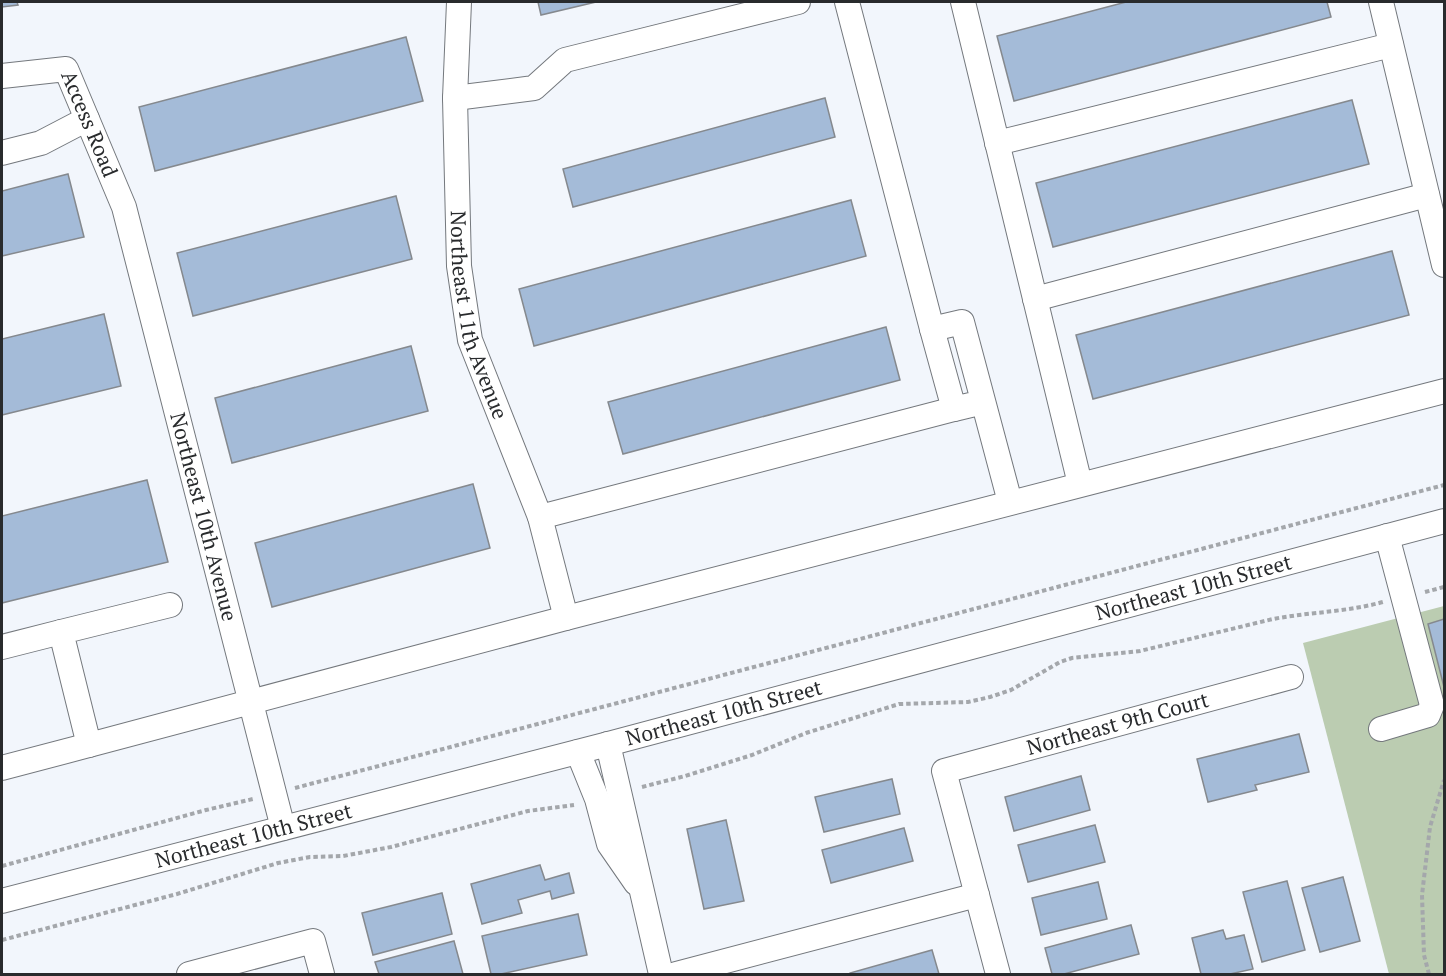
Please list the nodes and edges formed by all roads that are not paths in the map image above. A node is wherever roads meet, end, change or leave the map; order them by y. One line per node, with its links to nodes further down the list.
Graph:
1 (459, 2): 8 (street, Northeast 11th Avenue)
2 (798, 2): 8 (street)
3 (847, 2): 16 (street)
4 (963, 2): 10 (street)
5 (1381, 2): 6 (street)
6 (1391, 45): 10 (street); 12 (street)
7 (2, 76): 9 (street, Access Road)
8 (455, 98): 22 (street, Northeast 11th Avenue)
9 (87, 119): 11 (street); 13 (street, Access Road)
10 (997, 143): 15 (street)
11 (2, 153)
12 (1428, 195): 14 (street); 15 (street)
13 (124, 207): 30 (street, Northeast 10th Avenue)
14 (1444, 265)
15 (1035, 299): 20 (street)
16 (932, 329): 18 (street); 19 (street)
17 (1444, 391): 20 (street)
18 (983, 402): 19 (street); 21 (street)
19 (954, 409): 22 (street)
20 (1080, 484): 21 (street)
21 (1010, 502): 26 (street)
22 (540, 517): 26 (street, Northeast 11th Avenue)
23 (1444, 521): 24 (street, Northeast 10th Street)
24 (1387, 536): 31 (street); 32 (street, Northeast 10th Street)
25 (170, 605): 27 (street)
26 (566, 618): 30 (street)
27 (61, 632): 28 (street); 33 (street)
28 (2, 647)
29 (1291, 677): 38 (street, Northeast 9th Court)
30 (251, 702): 33 (street); 36 (street, Northeast 10th Avenue)
31 (1381, 729)
32 (608, 744): 34 (street, Northeast 10th Street); 37 (street)
33 (89, 745): 35 (street)
34 (578, 752): 36 (street, Northeast 10th Street); 37 (street)
35 (2, 768)
36 (283, 828): 39 (street, Northeast 10th Street)
37 (644, 895): 42 (street)
38 (977, 896): 43 (street); 44 (street)
39 (2, 901)
40 (189, 975): 41 (street)
41 (322, 975)
42 (662, 975)
43 (676, 975)
44 (998, 975)

